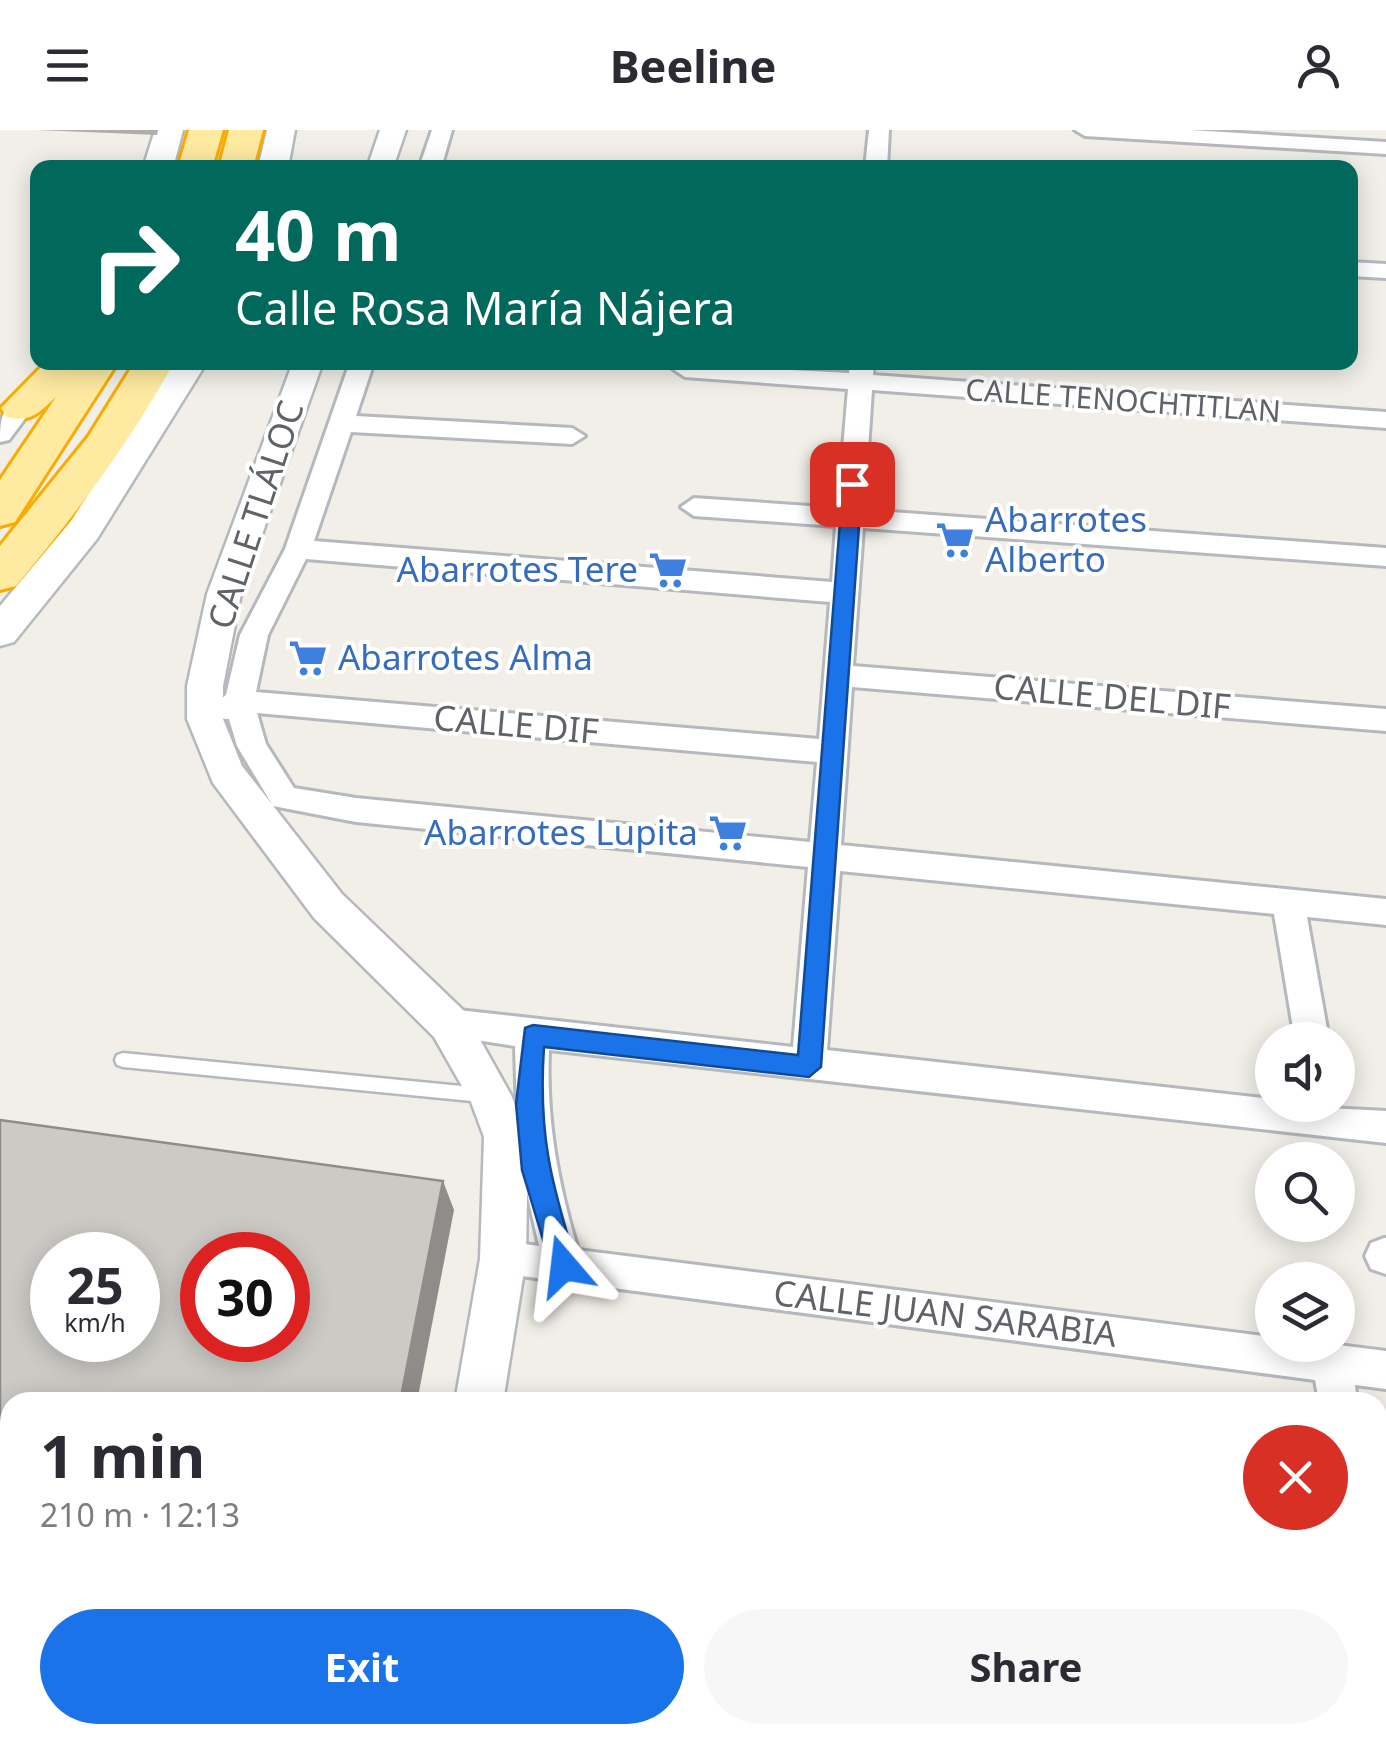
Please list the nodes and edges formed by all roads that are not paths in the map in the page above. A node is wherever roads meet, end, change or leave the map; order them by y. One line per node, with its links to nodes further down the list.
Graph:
1 (170, 130): 10 (main road)
2 (206, 130): 11 (highway)
3 (246, 130): 12 (highway)
4 (281, 130): 13 (main road)
5 (392, 130): 14 (street)
6 (442, 130): 15 (street)
7 (879, 130): 16 (street)
8 (1085, 130): 9 (street)
9 (1386, 148)
10 (161, 160)
11 (197, 160)
12 (238, 160)
13 (274, 160)
14 (383, 160)
15 (433, 160)
16 (877, 160)
17 (1358, 269): 18 (street)
18 (1386, 271)
19 (45, 370): 28 (main road)
20 (60, 370): 28 (highway)
21 (95, 370): 33 (highway)
22 (152, 370): 37 (highway)
23 (185, 370): 39 (main road)
24 (305, 370): 41 (street, CALLE TLÁLOC)
25 (359, 370): 30 (street, CALLE TLÁLOC)
26 (743, 370): 27 (street, CALLE TENOCHTITLAN)
27 (861, 372): 29 (street, CALLE TENOCHTITLAN); 34 (street)
28 (7, 416)
29 (1386, 420)
30 (341, 423): 31 (street); 35 (street, CALLE TLÁLOC)
31 (572, 436)
32 (694, 507): 34 (street)
33 (0, 512)
34 (850, 518): 36 (street); 38 (street)
35 (298, 549): 38 (street); 41 (street, CALLE TLÁLOC)
36 (1386, 557)
37 (0, 575)
38 (844, 593): 40 (street)
39 (0, 632)
40 (838, 675): 42 (street, CALLE DEL DIF); 43 (street)
41 (222, 710): 43 (street, CALLE DIF); 44 (street, CALLE TLÁLOC); 48 (street, CALLE TLÁLOC)
42 (1386, 720)
43 (832, 752): 44 (street)
44 (825, 857): 45 (street); 51 (street)
45 (1288, 902): 46 (street); 47 (street)
46 (1386, 912)
47 (1309, 1022)
48 (449, 1024): 49 (street); 52 (street, CALLE TLÁLOC)
49 (533, 1035): 51 (street); 57 (street)
50 (123, 1060): 52 (lane)
51 (809, 1067): 53 (street)
52 (490, 1096): 56 (street, CALLE TLÁLOC)
53 (1255, 1107)
54 (1355, 1120): 55 (street)
55 (1386, 1127)
56 (503, 1258): 57 (street, CALLE JUAN SARABIA); 60 (street, CALLE TLÁLOC)
57 (564, 1266): 58 (street, CALLE JUAN SARABIA)
58 (1330, 1363): 59 (street, CALLE JUAN SARABIA); 61 (street)
59 (1386, 1370)
60 (481, 1392)
61 (1336, 1392)

